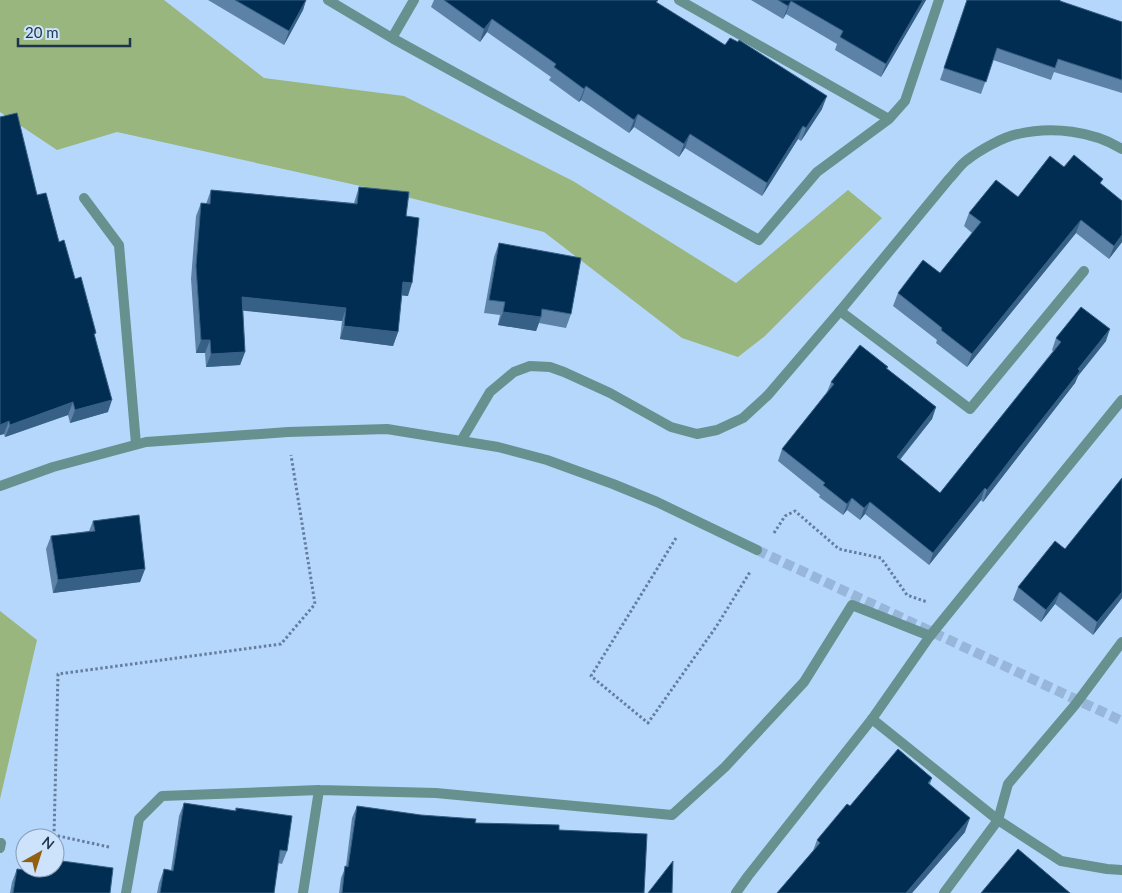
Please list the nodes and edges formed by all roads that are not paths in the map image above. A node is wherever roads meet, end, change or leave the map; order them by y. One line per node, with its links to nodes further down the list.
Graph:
1 (328, 0): 5 (street)
2 (414, 0): 5 (street)
3 (679, 0): 6 (street)
4 (939, 0): 6 (street)
5 (392, 38): 6 (street)
6 (889, 119)
7 (1122, 149): 10 (street)
8 (84, 198): 13 (street)
9 (1084, 271): 10 (street)
10 (840, 311): 12 (street)
11 (1122, 400): 16 (street)
12 (461, 441): 13 (street); 15 (street)
13 (136, 444): 14 (street)
14 (0, 486)
15 (756, 550)
16 (930, 636): 18 (street); 19 (street)
17 (1122, 642): 20 (street)
18 (872, 719): 20 (street); 24 (street)
19 (319, 790): 22 (street); 23 (street)
20 (998, 820): 21 (street); 25 (street)
21 (1122, 870)
22 (126, 893)
23 (303, 893)
24 (736, 893)
25 (944, 893)

